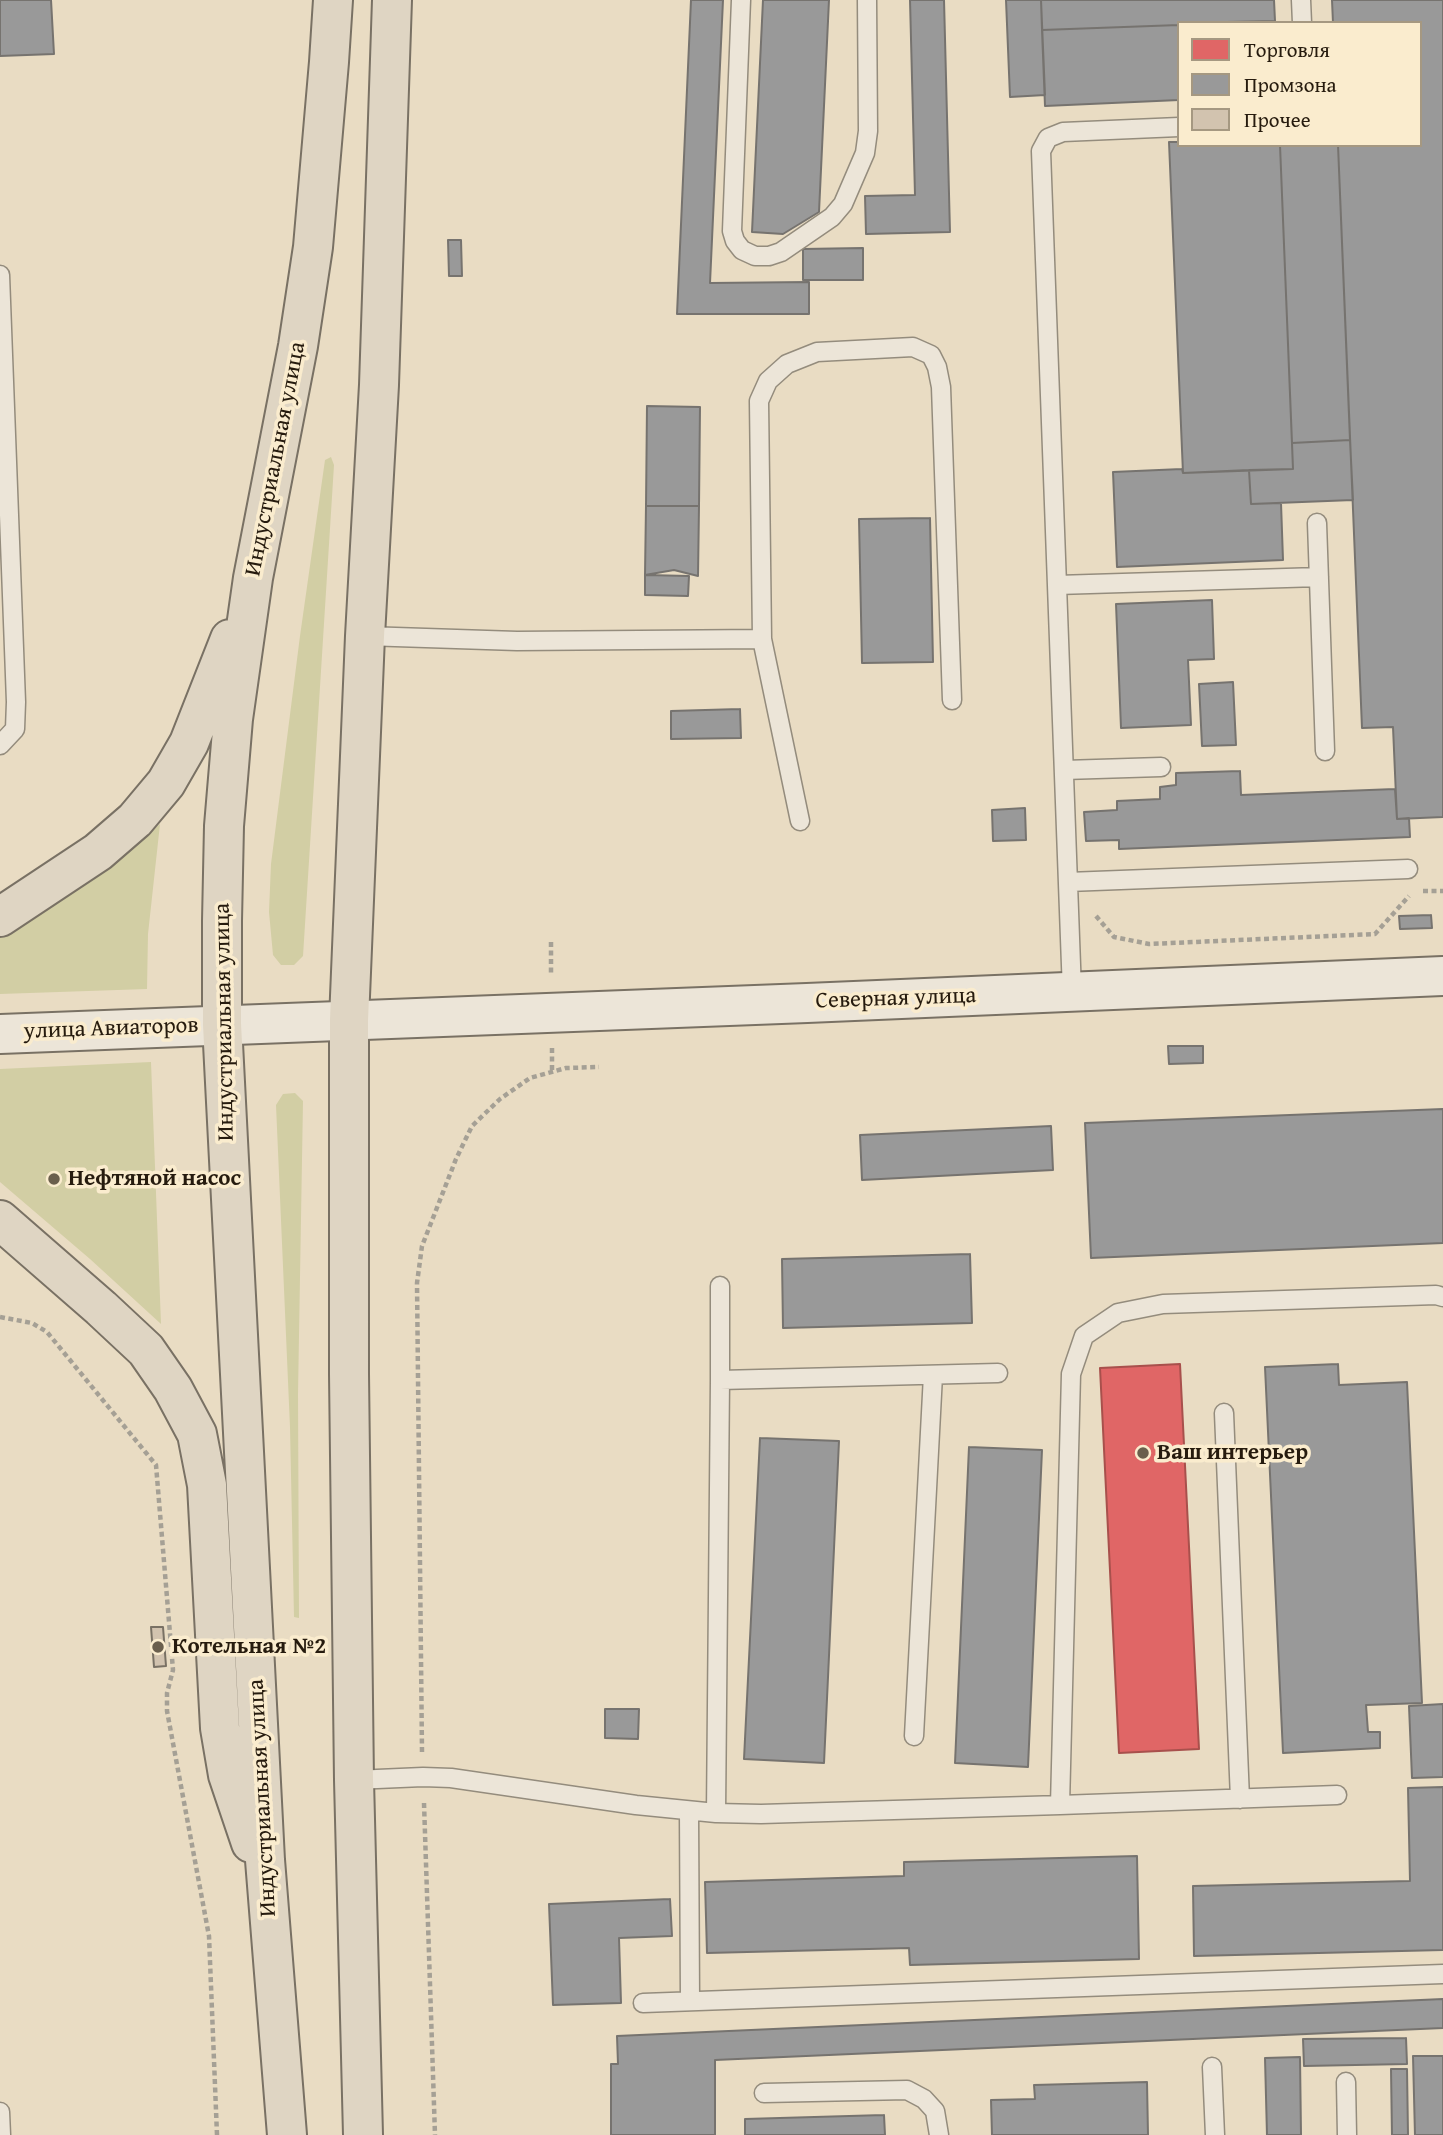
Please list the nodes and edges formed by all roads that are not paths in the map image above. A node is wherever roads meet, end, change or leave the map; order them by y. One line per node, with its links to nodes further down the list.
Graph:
1 (323, 0): 8 (lane)
2 (333, 0): 8 (main road, Индустриальная улица)
3 (392, 0): 15 (main road)
4 (741, 0): 5 (lane)
5 (867, 0)
6 (1301, 0): 7 (lane)
7 (1302, 21)
8 (329, 62): 13 (main road, Индустриальная улица)
9 (1177, 127): 14 (lane)
10 (0, 275): 18 (lane)
11 (1317, 523): 12 (lane)
12 (1319, 577): 14 (lane); 19 (lane)
13 (253, 578): 25 (main road); 29 (main road, Индустриальная улица)
14 (1057, 585): 21 (lane)
15 (365, 636): 16 (lane); 28 (main road)
16 (762, 639): 17 (lane); 22 (lane)
17 (952, 700)
18 (0, 745)
19 (1325, 751)
20 (1161, 766): 21 (lane)
21 (1064, 770): 24 (lane)
22 (800, 821)
23 (1408, 869): 24 (lane)
24 (1068, 882): 27 (lane)
25 (0, 917)
26 (1443, 976): 27 (main road, Северная улица)
27 (1072, 992): 28 (main road, Северная улица)
28 (349, 1020): 29 (main road, Северная улица); 39 (main road)
29 (222, 1024): 30 (main road, улица Авиаторов); 45 (main road, Индустриальная улица)
30 (0, 1034)
31 (0, 1220): 45 (main road)
32 (720, 1286): 36 (lane)
33 (1443, 1297): 42 (lane)
34 (998, 1373): 35 (lane)
35 (933, 1375): 36 (lane); 38 (lane)
36 (720, 1380): 44 (lane)
37 (1224, 1413): 41 (lane)
38 (914, 1737)
39 (354, 1780): 43 (lane); 55 (main road)
40 (1337, 1796): 41 (lane)
41 (1240, 1799): 42 (lane)
42 (1060, 1805): 44 (lane)
43 (689, 1811): 44 (lane); 47 (lane)
44 (716, 1813)
45 (267, 1890): 54 (main road, Индустриальная улица)
46 (1443, 1974): 47 (lane)
47 (690, 2001): 48 (lane)
48 (643, 2003)
49 (1212, 2067): 57 (lane)
50 (1346, 2082): 58 (lane)
51 (764, 2093): 56 (lane)
52 (0, 2112): 53 (lane)
53 (1, 2135)
54 (287, 2135)
55 (363, 2135)
56 (939, 2135)
57 (1215, 2135)
58 (1347, 2135)

